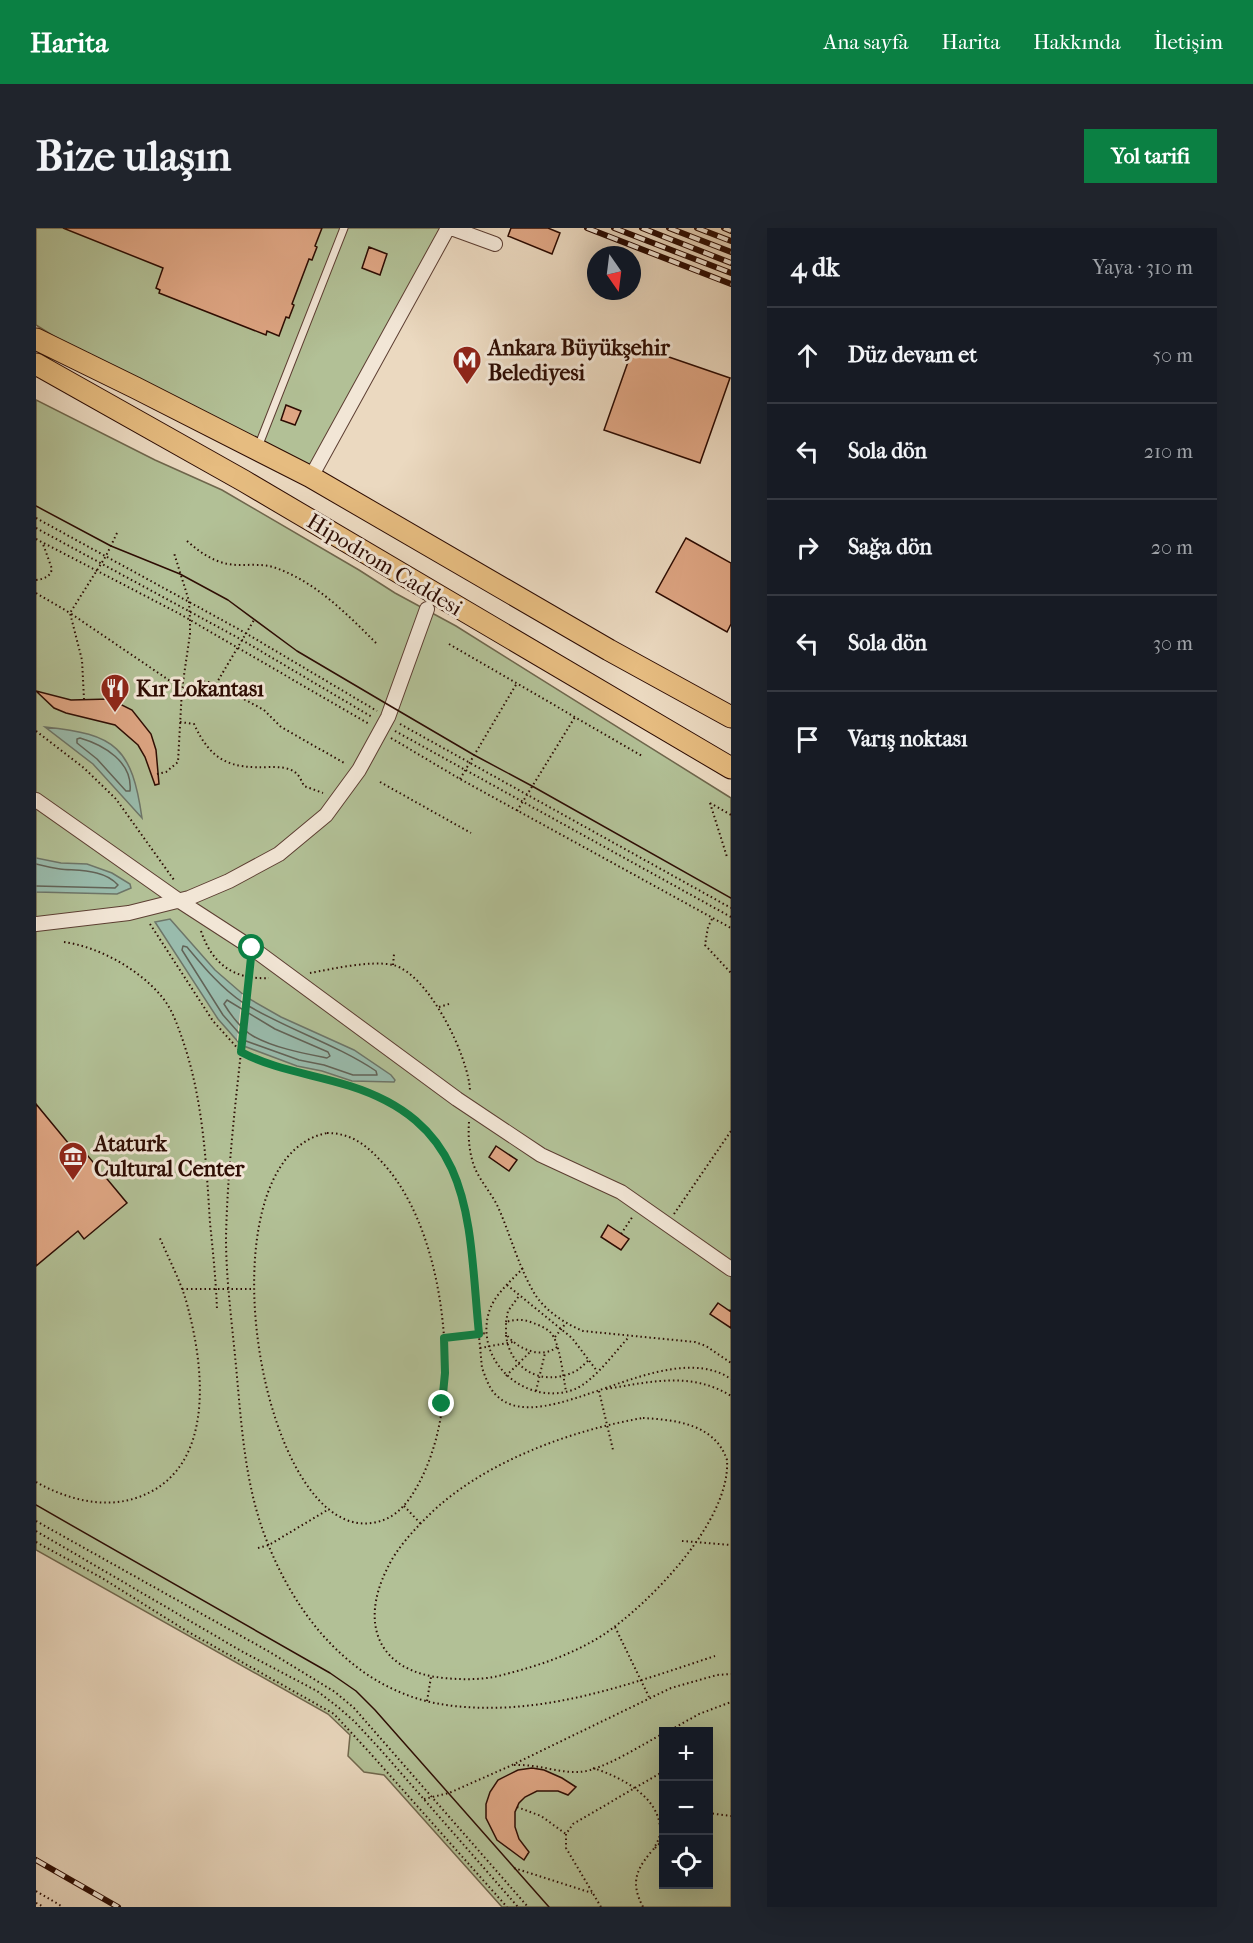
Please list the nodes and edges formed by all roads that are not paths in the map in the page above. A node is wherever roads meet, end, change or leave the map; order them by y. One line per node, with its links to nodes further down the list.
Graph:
1 (344, 228): 10 (lane)
2 (450, 228): 3 (street); 11 (street)
3 (495, 244)
4 (36, 325): 8 (main road)
5 (36, 339): 8 (main road, Hipodrom Caddesi)
6 (36, 364): 9 (main road, Hipodrom Caddesi)
7 (36, 379): 9 (main road)
8 (136, 388): 10 (main road, Hipodrom Caddesi)
9 (117, 411): 14 (main road, Hipodrom Caddesi)
10 (257, 450): 11 (main road, Hipodrom Caddesi)
11 (311, 477): 13 (main road, Hipodrom Caddesi)
12 (427, 609): 16 (street)
13 (731, 717)
14 (731, 768)
15 (36, 800): 16 (street)
16 (183, 899): 17 (street); 18 (street)
17 (36, 924)
18 (731, 1269)

